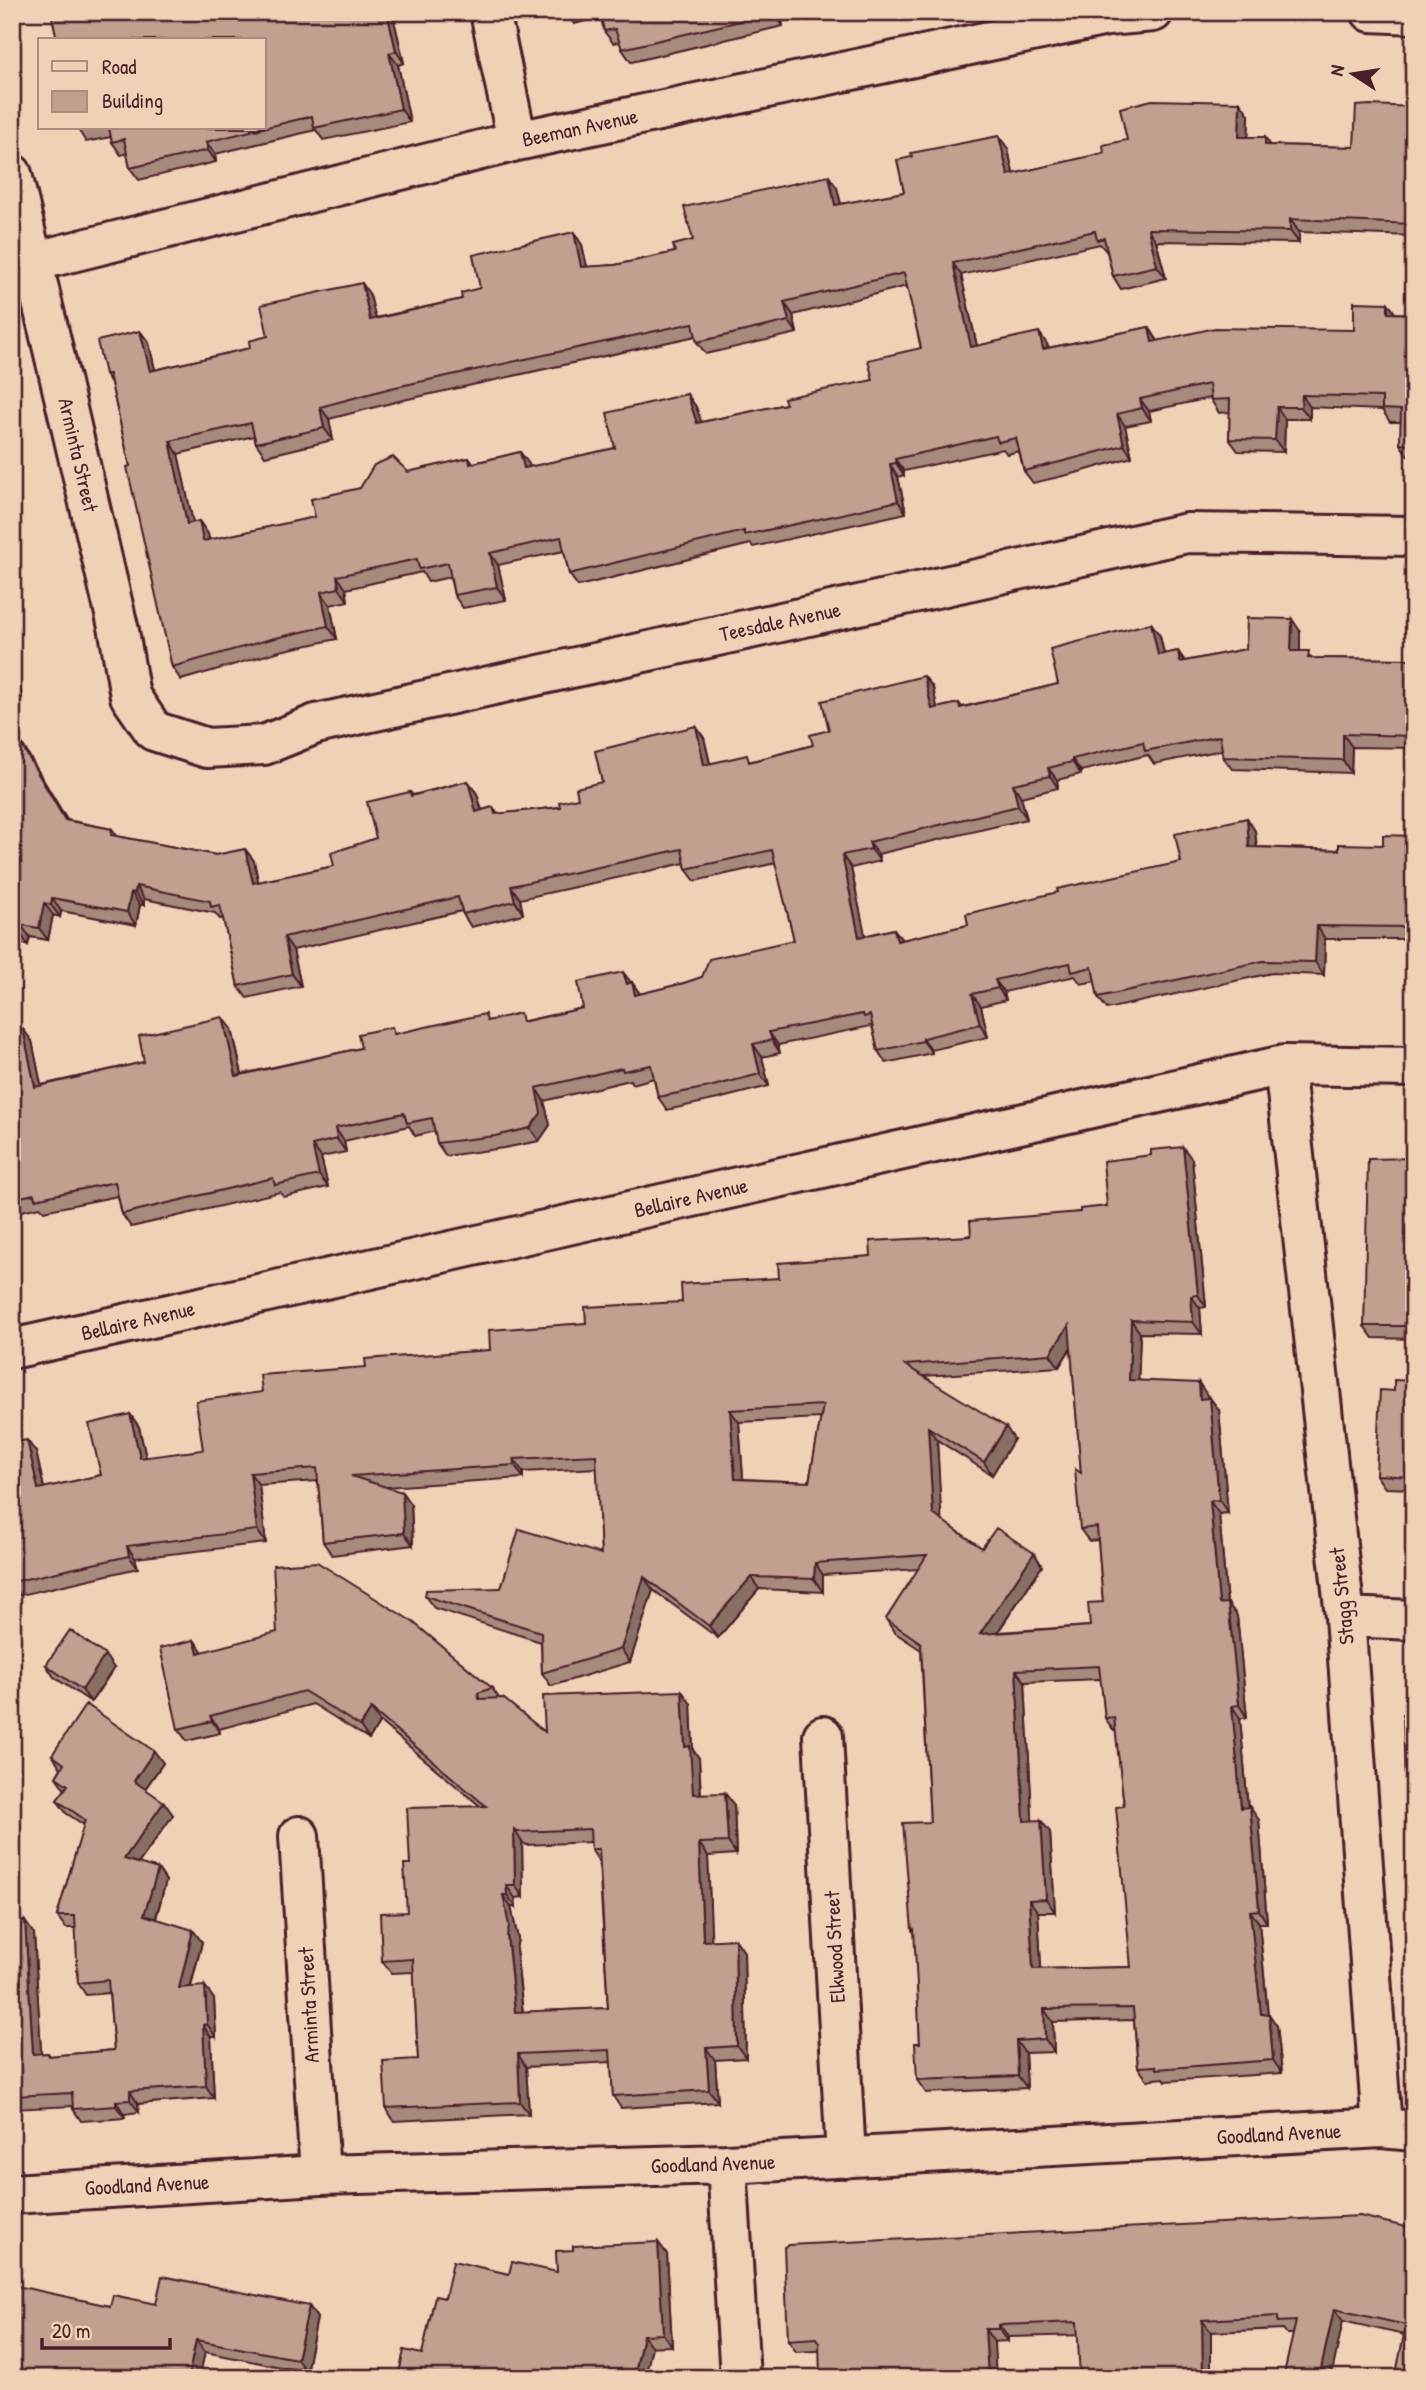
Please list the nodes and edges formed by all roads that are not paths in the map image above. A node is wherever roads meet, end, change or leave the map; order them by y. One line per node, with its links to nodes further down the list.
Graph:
1 (490, 12): 6 (street)
2 (1153, 12): 5 (street, Beeman Avenue)
3 (1371, 12): 4 (street)
4 (1412, 13)
5 (985, 27): 6 (street, Beeman Avenue)
6 (517, 141): 8 (street, Beeman Avenue)
7 (12, 174): 8 (street, Arminta Street)
8 (22, 265): 10 (street, Arminta Street)
9 (1414, 536): 10 (street, Teesdale Avenue)
10 (154, 732)
11 (1284, 1065): 12 (street, Bellaire Avenue); 13 (street, Bellaire Avenue); 14 (street, Stagg Street)
12 (1414, 1068)
13 (12, 1349)
14 (1345, 1617): 15 (street); 18 (street, Stagg Street)
15 (1414, 1620)
16 (823, 1736): 19 (street, Elkwood Street)
17 (299, 1836): 21 (street, Arminta Street)
18 (1398, 2130): 19 (street, Goodland Avenue)
19 (846, 2158): 20 (street, Goodland Avenue)
20 (727, 2164): 21 (street, Goodland Avenue); 23 (street)
21 (320, 2175): 22 (street, Goodland Avenue)
22 (12, 2194)
23 (740, 2378)

